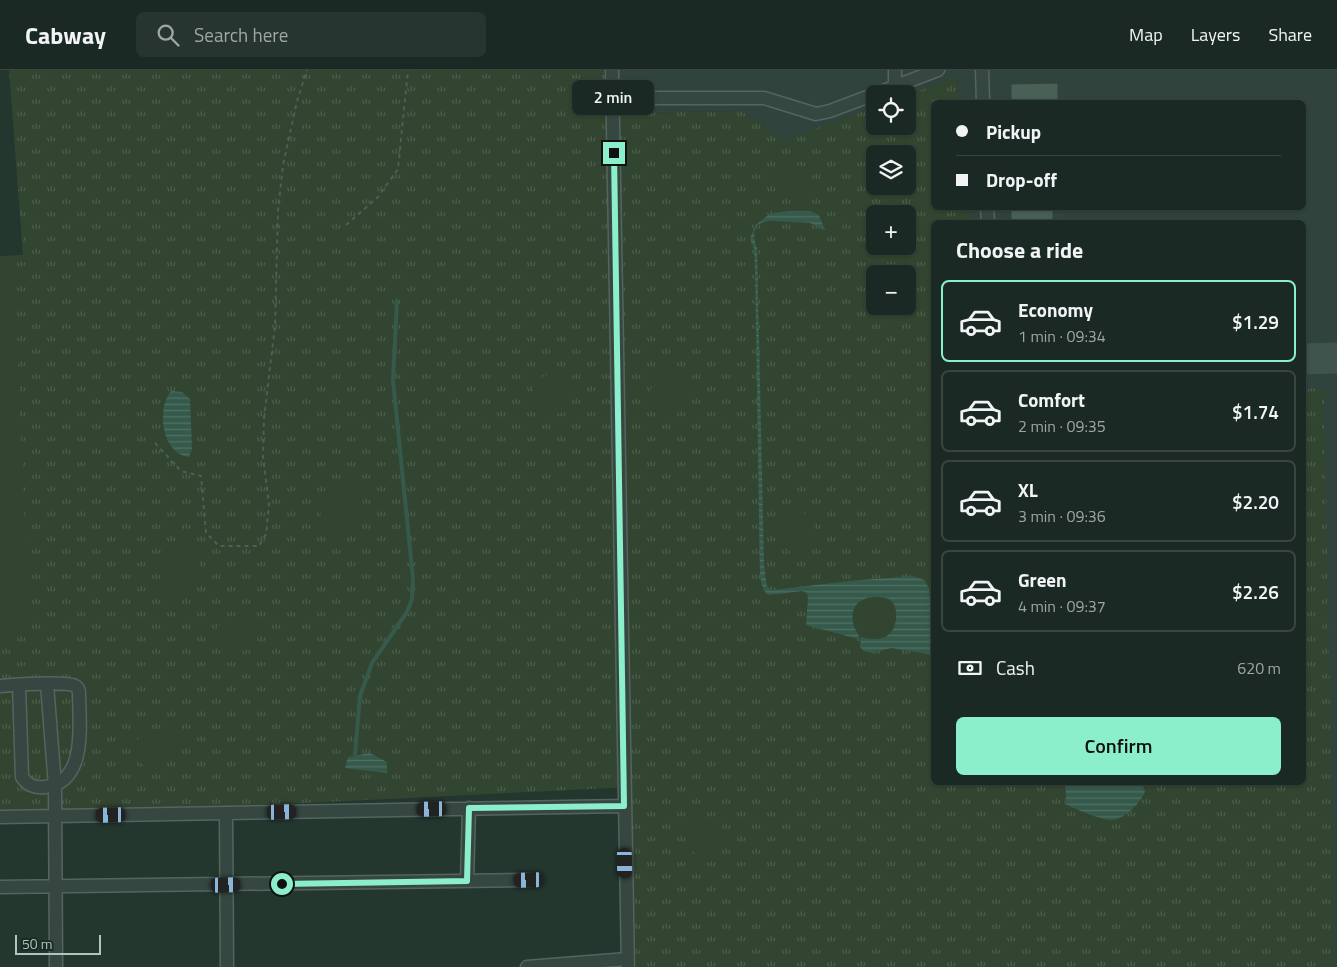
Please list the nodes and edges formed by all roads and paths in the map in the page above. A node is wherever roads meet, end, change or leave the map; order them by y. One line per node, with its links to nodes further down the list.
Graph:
1 (307, 70): 13 (path)
2 (408, 70): 12 (path)
3 (612, 70): 10 (lane)
4 (895, 70): 7 (lane)
5 (938, 70): 8 (lane)
6 (982, 70): 11 (lane)
7 (895, 85)
8 (898, 85)
9 (866, 97): 10 (lane)
10 (612, 98): 18 (lane)
11 (983, 100)
12 (346, 224)
13 (155, 443)
14 (47, 684): 15 (lane); 17 (lane); 17 (lane)
15 (19, 685): 16 (lane); 17 (lane)
16 (0, 686)
17 (54, 786): 21 (lane)
18 (624, 806): 19 (lane); 28 (lane)
19 (469, 808): 20 (lane); 24 (lane)
20 (226, 813): 21 (lane); 25 (lane)
21 (54, 816): 22 (lane); 27 (lane)
22 (0, 817)
23 (529, 880): 24 (lane)
24 (467, 881): 25 (lane)
25 (226, 885): 27 (lane); 30 (lane)
26 (0, 887): 27 (lane)
27 (55, 887): 29 (lane)
28 (628, 963): 31 (lane)
29 (56, 967)
30 (227, 967)
31 (527, 967)

